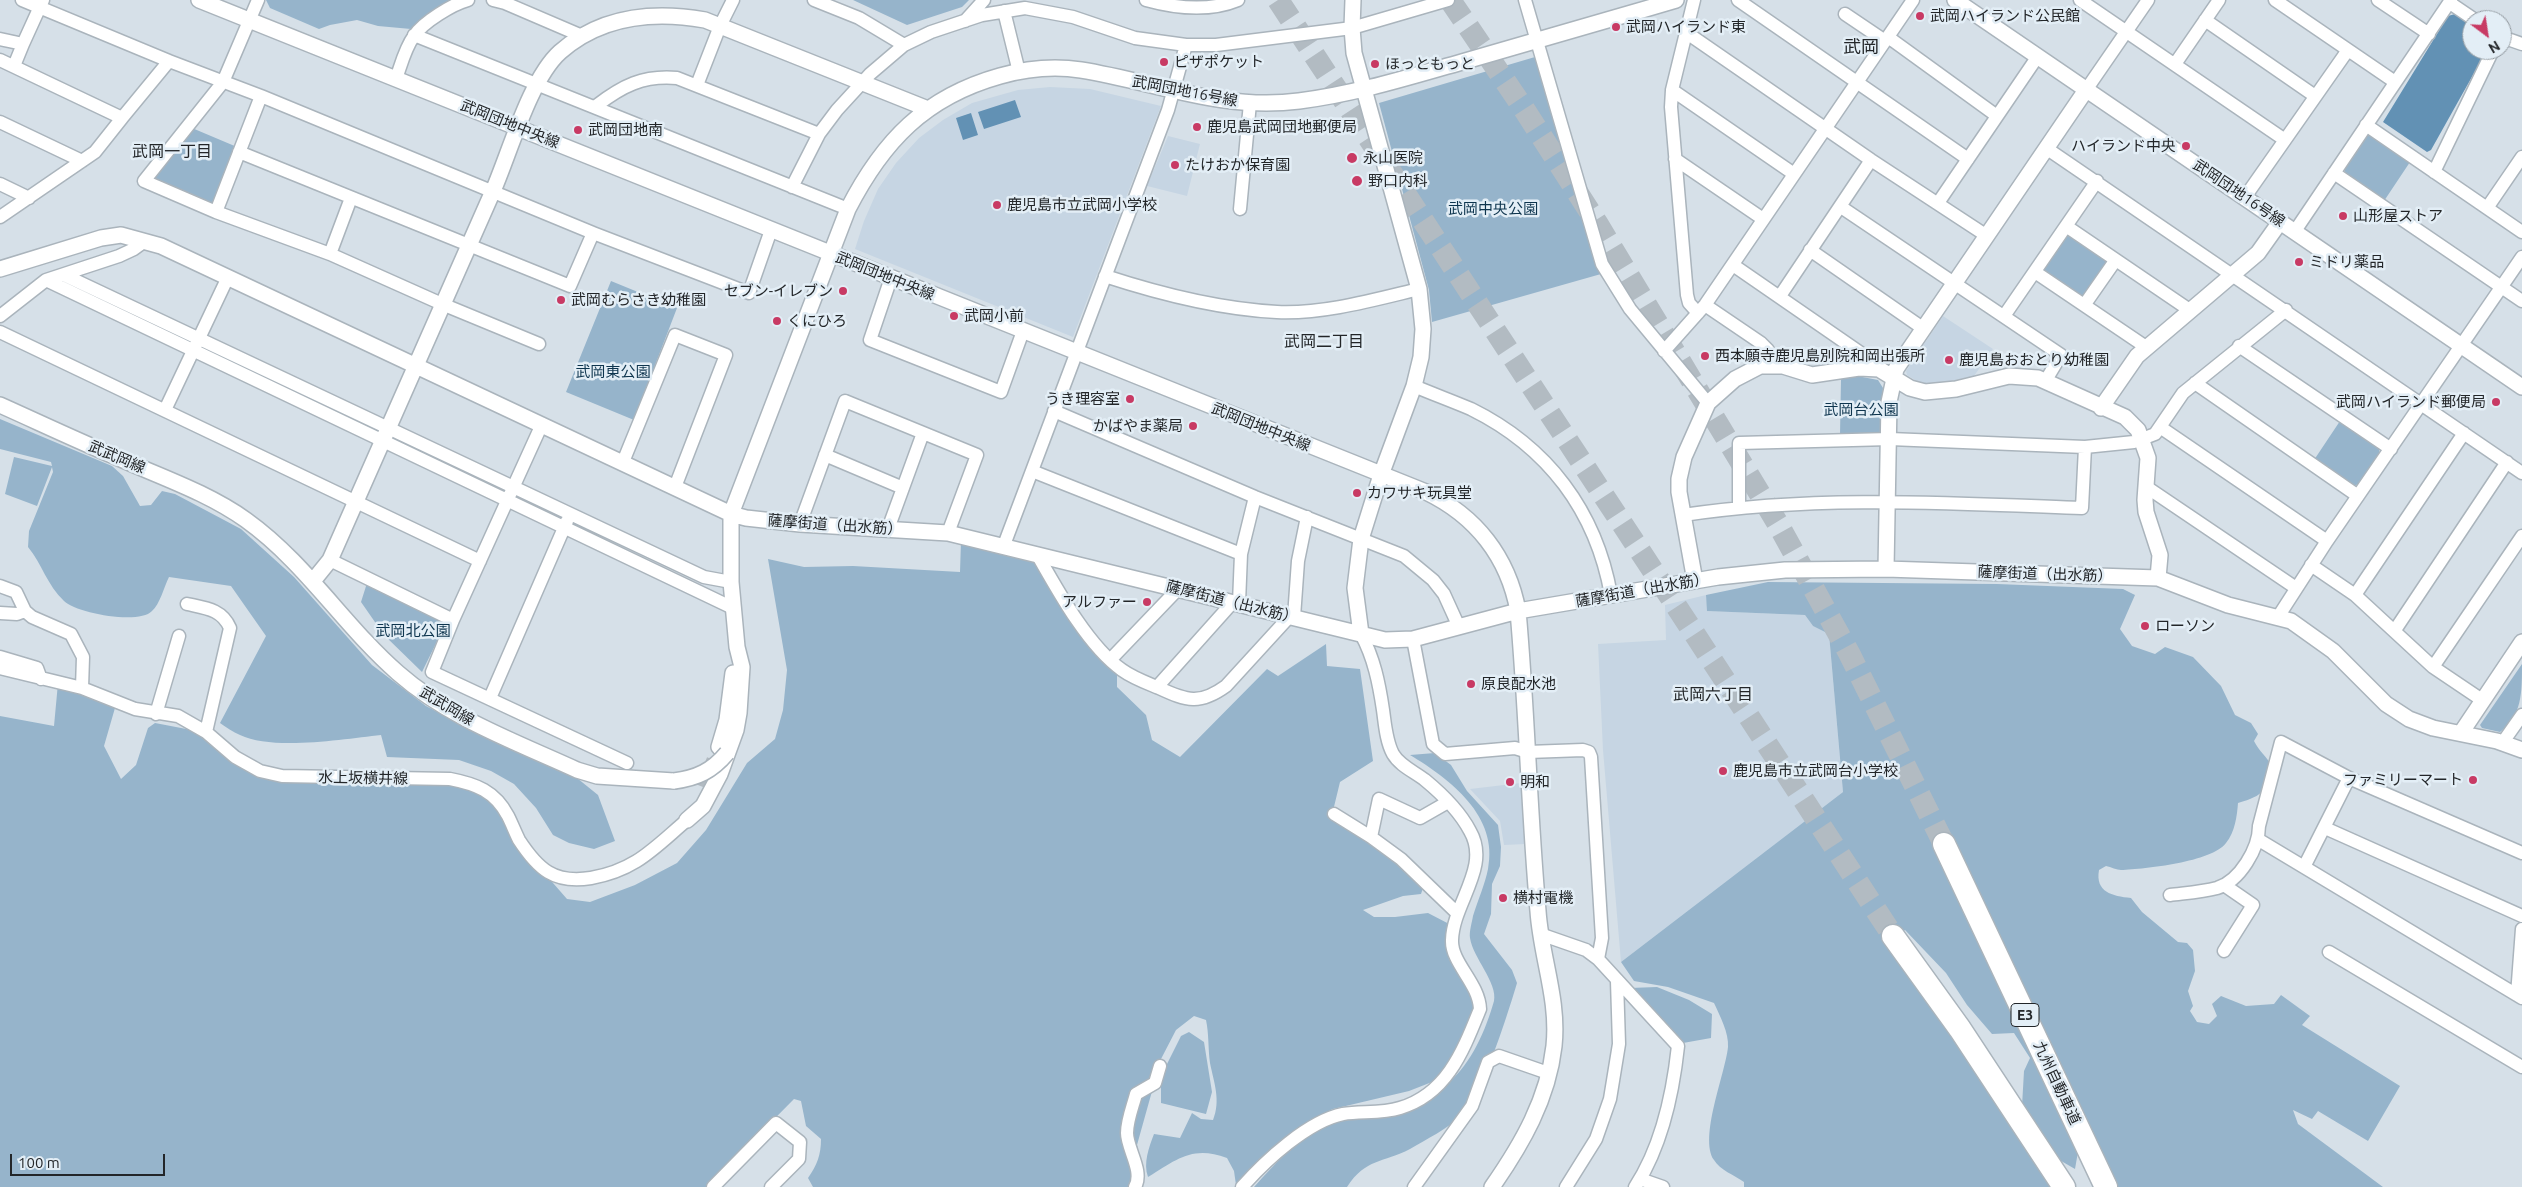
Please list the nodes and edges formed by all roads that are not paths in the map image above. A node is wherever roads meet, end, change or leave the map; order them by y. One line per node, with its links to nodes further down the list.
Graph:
1 (22, 0): 25 (street)
2 (199, 0): 30 (street, 武岡団地中央線)
3 (258, 0): 30 (street)
4 (468, 0): 38 (street)
5 (492, 0): 39 (street)
6 (732, 0): 33 (street)
7 (814, 0): 44 (street)
8 (984, 0): 32 (street)
9 (1146, 0): 10 (street)
10 (1238, 0)
11 (1353, 0): 34 (street)
12 (1448, 0): 26 (street)
13 (1525, 0): 42 (street)
14 (1676, 0): 42 (street, 武岡団地16号線)
15 (1694, 0): 36 (street)
16 (1738, 0): 58 (street)
17 (1913, 0): 41 (street)
18 (1955, 0): 47 (street, 武岡団地16号線)
19 (2080, 0): 35 (street)
20 (2148, 0): 35 (street)
21 (2219, 0): 31 (street)
22 (2275, 0): 46 (street)
23 (2381, 1): 37 (street)
24 (2450, 1): 27 (street); 37 (street)
25 (41, 4): 43 (street); 50 (street)
26 (1411, 5): 34 (street)
27 (2462, 10)
28 (1004, 11): 32 (street); 45 (street); 53 (street)
29 (1845, 14): 41 (street)
30 (249, 20): 54 (street, 武岡団地中央線); 55 (street)
31 (2205, 20): 51 (street); 66 (street)
32 (965, 21): 44 (street)
33 (720, 26): 39 (street); 57 (street); 60 (street)
34 (1352, 28): 45 (street); 61 (street)
35 (2126, 32): 51 (street); 63 (street)
36 (1687, 33): 62 (street); 75 (street)
37 (2429, 34): 56 (street)
38 (414, 35): 54 (street); 59 (street)
39 (582, 36): 59 (street)
40 (0, 39): 43 (street)
41 (1886, 39): 58 (street); 70 (street)
42 (1537, 41): 61 (street, 武岡団地16号線); 146 (street)
43 (24, 44): 52 (street)
44 (904, 45): 57 (street)
45 (1186, 45): 64 (street)
46 (2348, 50): 56 (street); 66 (street)
47 (2038, 56): 63 (street, 武岡団地16号線); 70 (street)
48 (0, 60): 52 (street)
49 (2488, 60): 85 (street)
50 (169, 61): 55 (street); 71 (street)
51 (2175, 64): 77 (street)
52 (14, 66): 71 (street)
53 (1019, 72): 64 (street, 武岡団地16号線); 69 (street, 武岡団地16号線)
54 (396, 79): 74 (street, 武岡団地中央線)
55 (222, 82): 65 (street); 100 (street)
56 (2395, 82): 73 (street)
57 (861, 83): 69 (street); 76 (street)
58 (1856, 83): 75 (street); 82 (street)
59 (536, 84): 68 (street); 74 (street)
60 (697, 85): 68 (street); 76 (street)
61 (1364, 90): 67 (street, 武岡団地16号線); 128 (street)
62 (1672, 90): 81 (street); 86 (street)
63 (2086, 90): 78 (street); 92 (street, 武岡団地16号線)
64 (1174, 92): 67 (street, 武岡団地16号線); 122 (street)
65 (261, 96): 79 (street); 91 (street)
66 (2315, 96): 77 (street)
67 (1250, 103): 99 (street)
68 (596, 106): 90 (street)
69 (928, 109): 98 (street, 武岡団地16号線)
70 (1997, 116): 82 (street)
71 (122, 118): 84 (street)
72 (0, 122): 84 (street)
73 (2366, 125): 85 (street); 87 (street)
74 (519, 128): 91 (street); 105 (street, 武岡団地中央線)
75 (1826, 128): 83 (street); 86 (street)
76 (819, 134): 90 (street)
77 (2285, 140): 92 (street)
78 (2046, 148): 88 (street); 109 (street)
79 (239, 152): 94 (street); 100 (street)
80 (2522, 157): 97 (street)
81 (1675, 159): 102 (street); 133 (street)
82 (1968, 159): 95 (street)
83 (1870, 160): 95 (street); 96 (street)
84 (82, 161): 93 (street)
85 (2434, 172): 97 (street)
86 (1794, 174): 102 (street)
87 (2334, 174): 106 (street); 127 (street)
88 (2097, 181): 104 (street); 121 (street)
89 (0, 184): 93 (street)
90 (792, 187): 98 (street)
91 (493, 191): 108 (street); 111 (street)
92 (2245, 197): 103 (street, 武岡団地16号線)
93 (29, 198): 101 (street)
94 (351, 198): 111 (street); 113 (street)
95 (1938, 203): 109 (street)
96 (1841, 207): 112 (street); 126 (street)
97 (2487, 208): 107 (street)
98 (848, 209): 114 (street, 武岡団地16号線)
99 (1240, 209)
100 (216, 212): 113 (street)
101 (0, 217)
102 (1763, 219): 117 (street)
103 (2280, 222): 106 (street, 武岡団地16号線); 121 (street)
104 (2066, 226): 116 (street); 119 (street)
105 (772, 230): 108 (street); 114 (street, 武岡団地中央線)
106 (2295, 232): 143 (street, 武岡団地16号線)
107 (2522, 232)
108 (593, 233): 111 (street)
109 (1987, 236): 126 (street)
110 (145, 241): 118 (street, 薩摩街道（出水筋）); 120 (street); 123 (street, 薩摩街道（出水筋）)
111 (469, 244): 131 (street)
112 (1810, 250): 129 (street); 138 (street)
113 (330, 254): 131 (street)
114 (832, 254): 124 (street, 武岡団地中央線); 189 (street, 武岡団地16号線)
115 (2522, 257): 127 (street)
116 (2115, 261): 132 (street); 135 (street)
117 (1733, 265): 129 (street); 133 (street)
118 (0, 269)
119 (2035, 272): 132 (street); 137 (street)
120 (64, 275): 125 (street); 141 (street)
121 (2234, 275): 134 (street); 135 (street)
122 (1105, 276): 128 (street); 148 (street)
123 (228, 277): 141 (street); 150 (street, 薩摩街道（出水筋）)
124 (891, 278): 139 (street, 武岡団地中央線); 139 (street)
125 (46, 280): 136 (street); 147 (street)
126 (1954, 284): 137 (street); 138 (street)
127 (2501, 287): 130 (street); 143 (street)
128 (1419, 289): 155 (street)
129 (1780, 296): 151 (street)
130 (2522, 301)
131 (442, 304): 142 (street); 150 (street)
132 (2085, 304): 145 (street)
133 (1701, 309): 146 (street); 149 (street)
134 (2286, 310): 144 (street); 158 (street)
135 (2191, 311): 145 (street)
136 (0, 316)
137 (2004, 316): 153 (street)
138 (1924, 329): 152 (street)
139 (1023, 331): 148 (street, 武岡団地中央線)
140 (0, 332): 161 (street)
141 (198, 339): 147 (street); 167 (street)
142 (539, 344)
143 (2462, 345): 156 (street, 武岡団地16号線); 158 (street)
144 (2240, 346): 154 (street); 171 (street)
145 (2146, 347): 160 (street)
146 (1664, 351): 157 (street)
147 (192, 352): 161 (street); 167 (street)
148 (1076, 353): 162 (street); 177 (street, 武岡団地中央線)
149 (1768, 364): 151 (street); 157 (street)
150 (416, 365): 163 (street, 薩摩街道（出水筋）); 167 (street)
151 (1880, 369): 152 (street)
152 (1893, 378): 153 (street); 168 (street)
153 (2046, 380): 160 (street)
154 (2195, 383): 164 (street); 182 (street)
155 (1414, 386): 177 (street); 214 (street)
156 (2522, 387)
157 (1708, 403): 190 (street)
158 (2422, 403): 166 (street); 171 (street)
159 (0, 405): 209 (street, 武武岡線)
160 (2101, 408): 169 (street)
161 (165, 410): 184 (street)
162 (1054, 411): 175 (street); 183 (street)
163 (542, 424): 173 (street, 薩摩街道（出水筋）); 180 (street)
164 (2160, 427): 169 (street); 198 (street)
165 (923, 433): 172 (street); 181 (street); 195 (street)
166 (2464, 433): 174 (street); 213 (street)
167 (385, 435): 180 (street); 184 (street); 185 (street)
168 (1890, 439): 170 (street); 186 (street); 187 (street)
169 (2142, 439): 170 (street); 179 (street)
170 (2085, 447): 186 (street)
171 (2391, 450): 182 (street)
172 (825, 456): 181 (street); 192 (street)
173 (623, 462): 178 (street, 薩摩街道（出水筋）); 178 (street)
174 (2507, 462): 176 (street); 225 (street)
175 (1032, 471): 199 (street); 201 (street)
176 (2522, 473)
177 (1381, 475): 197 (street); 219 (street, 武岡団地中央線)
178 (675, 486): 189 (street, 薩摩街道（出水筋）)
179 (2145, 486): 206 (street); 211 (street)
180 (513, 488): 185 (street); 188 (street)
181 (903, 488): 194 (street)
182 (2358, 496): 198 (street)
183 (1255, 497): 191 (street); 201 (street)
184 (356, 501): 202 (street); 203 (street)
185 (507, 501): 193 (street); 203 (street)
186 (1888, 501): 187 (street); 205 (street)
187 (1739, 507): 190 (street)
188 (570, 514): 193 (street); 207 (street)
189 (731, 514): 192 (street, 薩摩街道（出水筋）); 207 (street, 武武岡線)
190 (1683, 515): 208 (street)
191 (1307, 518): 197 (street); 221 (street)
192 (800, 524): 194 (street, 薩摩街道（出水筋）)
193 (564, 528): 217 (street); 237 (street)
194 (888, 529): 195 (street, 薩摩街道（出水筋）)
195 (948, 534): 199 (street, 薩摩街道（出水筋）)
196 (2522, 536): 232 (street)
197 (1361, 539): 224 (street); 226 (street)
198 (2327, 541): 204 (street)
199 (1004, 546): 200 (street, 薩摩街道（出水筋）)
200 (1037, 554): 212 (street, 薩摩街道（出水筋）); 231 (street)
201 (1241, 554): 215 (street)
202 (330, 560): 209 (street); 223 (street)
203 (480, 561): 223 (street)
204 (2311, 565): 211 (street); 213 (street)
205 (1886, 568): 206 (street, 薩摩街道（出水筋）); 208 (street, 薩摩街道（出水筋）)
206 (2158, 578): 222 (street, 薩摩街道（出水筋）)
207 (730, 582): 217 (street, 武武岡線)
208 (1695, 582): 214 (street, 薩摩街道（出水筋）)
209 (317, 585): 244 (street, 武武岡線, bridge)
210 (0, 586): 218 (street)
211 (2296, 588): 222 (street)
212 (1178, 589): 215 (street, 薩摩街道（出水筋）); 231 (street)
213 (2355, 595): 225 (street)
214 (1612, 596): 219 (street, 薩摩街道（出水筋）)
215 (1236, 603): 221 (street, 薩摩街道（出水筋）); 235 (street)
216 (187, 604): 241 (street)
217 (733, 608): 244 (street, 武武岡線)
218 (25, 611): 220 (street); 236 (street)
219 (1518, 612): 224 (street, 薩摩街道（出水筋）); 246 (street, 武岡団地中央線)
220 (0, 613)
221 (1292, 616): 226 (street, 薩摩街道（出水筋）); 235 (street)
222 (2278, 617): 242 (street, 薩摩街道（出水筋）)
223 (453, 620): 237 (street)
224 (1459, 627): 228 (street, 薩摩街道（出水筋）)
225 (2395, 630): 232 (street)
226 (1361, 634): 228 (street, 薩摩街道（出水筋）); 250 (street)
227 (179, 636): 239 (street)
228 (1413, 639): 246 (street)
229 (2522, 642): 238 (street)
230 (0, 657): 234 (street)
231 (1110, 660): 235 (street)
232 (2433, 667): 238 (street)
233 (0, 668): 234 (street, 水上坂横井線)
234 (41, 679): 236 (street, 水上坂横井線)
235 (1157, 687)
236 (82, 688): 239 (street, 水上坂横井線)
237 (490, 698): 247 (street)
238 (2482, 700): 242 (street)
239 (156, 714): 241 (street, 水上坂横井線)
240 (2522, 715): 243 (street)
241 (206, 732): 252 (street, 水上坂横井線)
242 (2460, 733): 243 (street, 薩摩街道（出水筋）)
243 (2504, 742): 245 (street, 薩摩街道（出水筋）)
244 (723, 750): 252 (street)
245 (2522, 750)
246 (1528, 752): 264 (street, 武岡団地中央線); 268 (street)
247 (627, 763)
248 (2349, 778): 253 (street); 255 (street); 257 (street)
249 (704, 787): 252 (street)
250 (1448, 802): 254 (street); 261 (street)
251 (1334, 814): 254 (street)
252 (687, 820)
253 (2325, 828): 258 (street); 262 (street)
254 (1371, 837): 261 (street)
255 (2259, 840): 258 (street); 259 (street)
256 (1944, 844): 284 (highway, 九州自動車道 / E3)
257 (2522, 853)
258 (2304, 867): 270 (street)
259 (2224, 884): 260 (street); 266 (street)
260 (2170, 895)
261 (1457, 913): 278 (street)
262 (2522, 916)
263 (2522, 929): 270 (street)
264 (1540, 934): 268 (street); 273 (street, 武岡団地中央線)
265 (1893, 936): 283 (highway)
266 (2224, 952)
267 (2329, 952): 272 (street)
268 (1598, 959): 269 (street)
269 (1617, 981): 274 (street); 281 (street)
270 (2519, 997)
271 (1160, 1066): 277 (street)
272 (2522, 1067)
273 (1548, 1073): 279 (street); 280 (street, 武岡団地中央線)
274 (1637, 1183): 282 (street)
275 (713, 1187): 276 (street)
276 (772, 1187)
277 (1135, 1187)
278 (1242, 1187)
279 (1414, 1187)
280 (1492, 1187)
281 (1566, 1187)
282 (1663, 1187)
283 (2064, 1187)
284 (2106, 1187)

